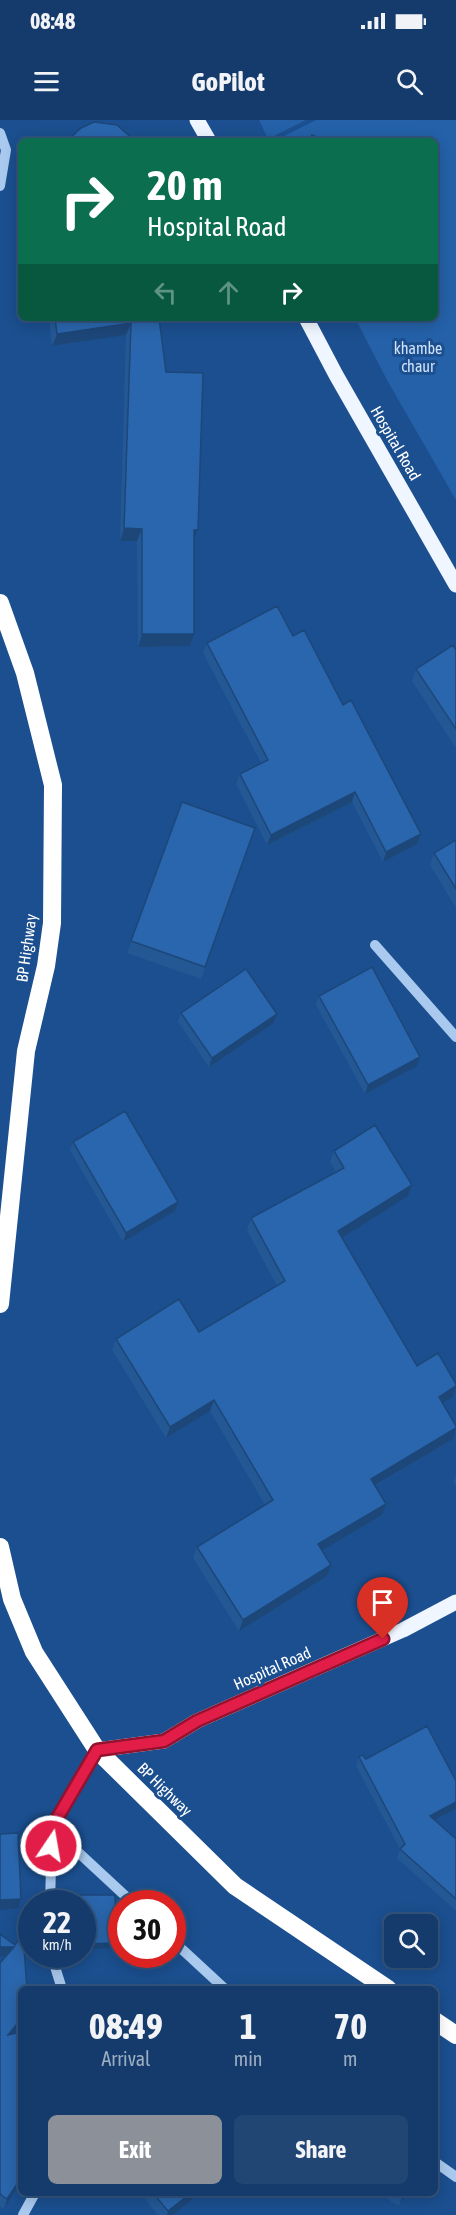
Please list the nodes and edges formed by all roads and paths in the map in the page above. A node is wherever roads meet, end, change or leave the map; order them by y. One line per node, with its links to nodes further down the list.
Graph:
1 (197, 120): 3 (main road)
2 (0, 134): 4 (street)
3 (207, 138)
4 (0, 186)
5 (308, 321): 6 (main road, Hospital Road)
6 (456, 585)
7 (0, 603): 10 (highway, BP Highway)
8 (375, 945): 9 (street)
9 (456, 1037)
10 (0, 1304)
11 (0, 1547): 13 (highway, BP Highway)
12 (456, 1602): 13 (main road, Hospital Road)
13 (97, 1750): 14 (street); 21 (highway, BP Highway)
14 (52, 1827): 15 (street); 16 (street)
15 (50, 1890)
16 (119, 1890)
17 (186, 1953): 20 (street)
18 (55, 1968): 19 (street)
19 (61, 1986)
20 (222, 1986)
21 (384, 1986)
22 (438, 2023): 23 (highway)
23 (456, 2035)
24 (438, 2164): 25 (street)
25 (456, 2177)
26 (33, 2196): 27 (street)
27 (23, 2215)

